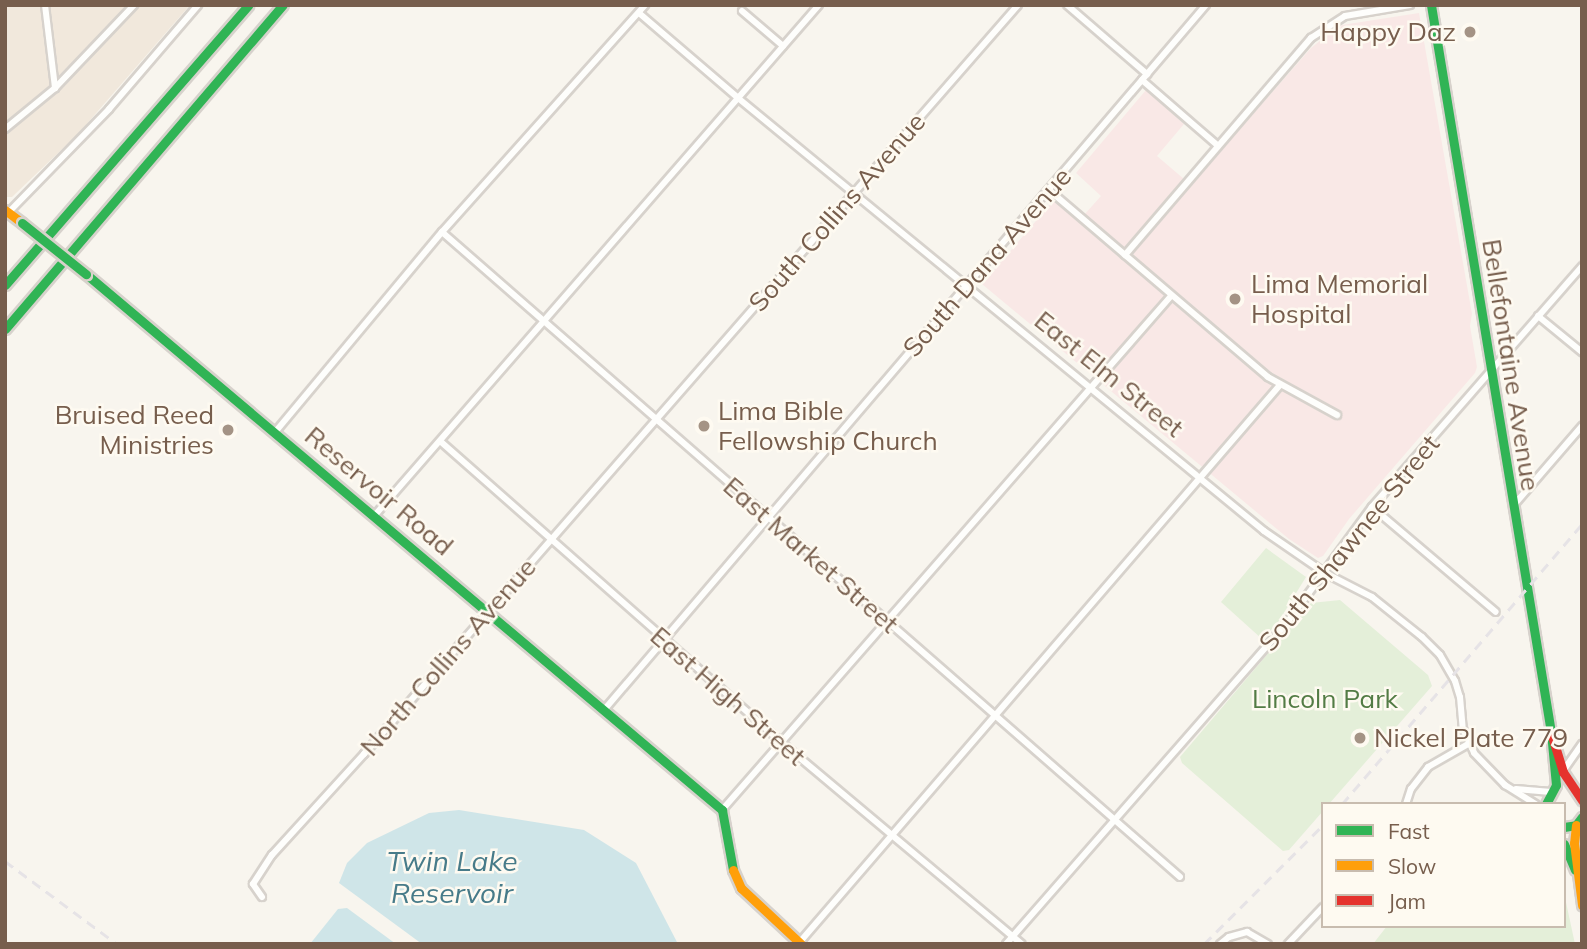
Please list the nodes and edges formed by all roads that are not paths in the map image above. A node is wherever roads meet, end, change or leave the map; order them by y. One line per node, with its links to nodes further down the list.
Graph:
1 (45, 5): 18 (street)
2 (122, 5): 15 (street)
3 (134, 5): 15 (street)
4 (198, 5): 24 (street)
5 (248, 5): 28 (main road)
6 (284, 5): 33 (main road)
7 (819, 5): 16 (street)
8 (1018, 5): 23 (street, South Collins Avenue)
9 (1067, 5): 17 (street)
10 (1206, 5): 17 (street, South Dana Avenue)
11 (1410, 5): 21 (street)
12 (1431, 5): 35 (main road, Bellefontaine Avenue)
13 (640, 8): 19 (street, East Elm Street); 25 (street)
14 (742, 10): 16 (street)
15 (123, 18): 18 (street)
16 (783, 46): 19 (street)
17 (1144, 77): 21 (street); 22 (street, South Dana Avenue)
18 (55, 88): 20 (street)
19 (738, 99): 23 (street, East Elm Street); 32 (street)
20 (5, 129)
21 (1217, 145): 26 (street)
22 (1049, 190): 26 (street); 29 (street, South Dana Avenue)
23 (854, 192): 29 (street, East Elm Street); 39 (street, South Collins Avenue)
24 (7, 211): 41 (main road, Reservoir Road, bridge)
25 (442, 232): 32 (street, East Market Street); 41 (street)
26 (1125, 255): 30 (street)
27 (1582, 266): 31 (street, South Shawnee Street)
28 (5, 285)
29 (967, 286): 37 (street, East Elm Street); 47 (street, South Dana Avenue)
30 (1171, 296): 36 (street); 37 (street)
31 (1538, 316): 34 (street); 35 (street, South Shawnee Street)
32 (544, 321): 39 (street, East Market Street); 42 (street)
33 (5, 328)
34 (1582, 352)
35 (1491, 372): 44 (main road, Bellefontaine Avenue); 45 (street, South Shawnee Street)
36 (1280, 386): 38 (street); 43 (street)
37 (1092, 387): 43 (street, East Elm Street); 52 (street)
38 (1337, 415)
39 (655, 419): 47 (street, East Market Street); 48 (street, North Collins Avenue)
40 (1582, 426): 44 (street)
41 (276, 431): 46 (main road, Reservoir Road)
42 (440, 441): 46 (street); 48 (street, East High Street)
43 (1200, 477): 49 (street, East Elm Street); 55 (street)
44 (1513, 506): 56 (main road, Bellefontaine Avenue)
45 (1372, 507): 49 (street, South Shawnee Street); 51 (street)
46 (375, 515): 50 (main road, Reservoir Road)
47 (768, 518): 52 (street, East Market Street); 53 (street, South Dana Avenue)
48 (550, 540): 50 (street, North Collins Avenue); 53 (street, East High Street)
49 (1325, 573): 58 (street, East Elm Street); 69 (street, South Shawnee Street)
50 (488, 611): 54 (main road, Reservoir Road); 75 (street, North Collins Avenue)
51 (1496, 612)
52 (887, 621): 55 (street, East Market Street); 57 (street)
53 (664, 640): 54 (street, South Dana Avenue); 57 (street, East High Street)
54 (604, 710): 68 (main road, Reservoir Road)
55 (995, 715): 69 (street, East Market Street); 71 (street)
56 (1551, 732): 60 (main road, Bellefontaine Avenue); 63 (main road, Bellefontaine Avenue)
57 (781, 742): 68 (street); 71 (street, East High Street)
58 (1468, 744): 62 (street, East Elm Street); 65 (street)
59 (1579, 747): 60 (street); 61 (street)
60 (1560, 759): 61 (main road, Bellefontaine Avenue)
61 (1563, 772): 64 (main road, Bellefontaine Avenue)
62 (1511, 788): 63 (street); 66 (street, East Elm Street)
63 (1552, 791): 64 (main road); 67 (main road)
64 (1580, 797)
65 (1407, 802)
66 (1533, 802)
67 (1547, 802)
68 (722, 810): 79 (main road)
69 (1115, 820): 74 (street, East Market Street); 78 (street, South Shawnee Street)
70 (1579, 823): 73 (main road)
71 (891, 835): 78 (street, East High Street); 79 (street)
72 (1566, 848): 73 (main road)
73 (1578, 875): 76 (main road)
74 (1180, 877)
75 (262, 897)
76 (1582, 905)
77 (1321, 909): 84 (street)
78 (1013, 936): 80 (street, South Shawnee Street); 81 (street, East High Street)
79 (800, 943)
80 (1006, 944)
81 (1022, 944)
82 (1220, 944): 83 (street)
83 (1268, 944)
84 (1288, 944)

